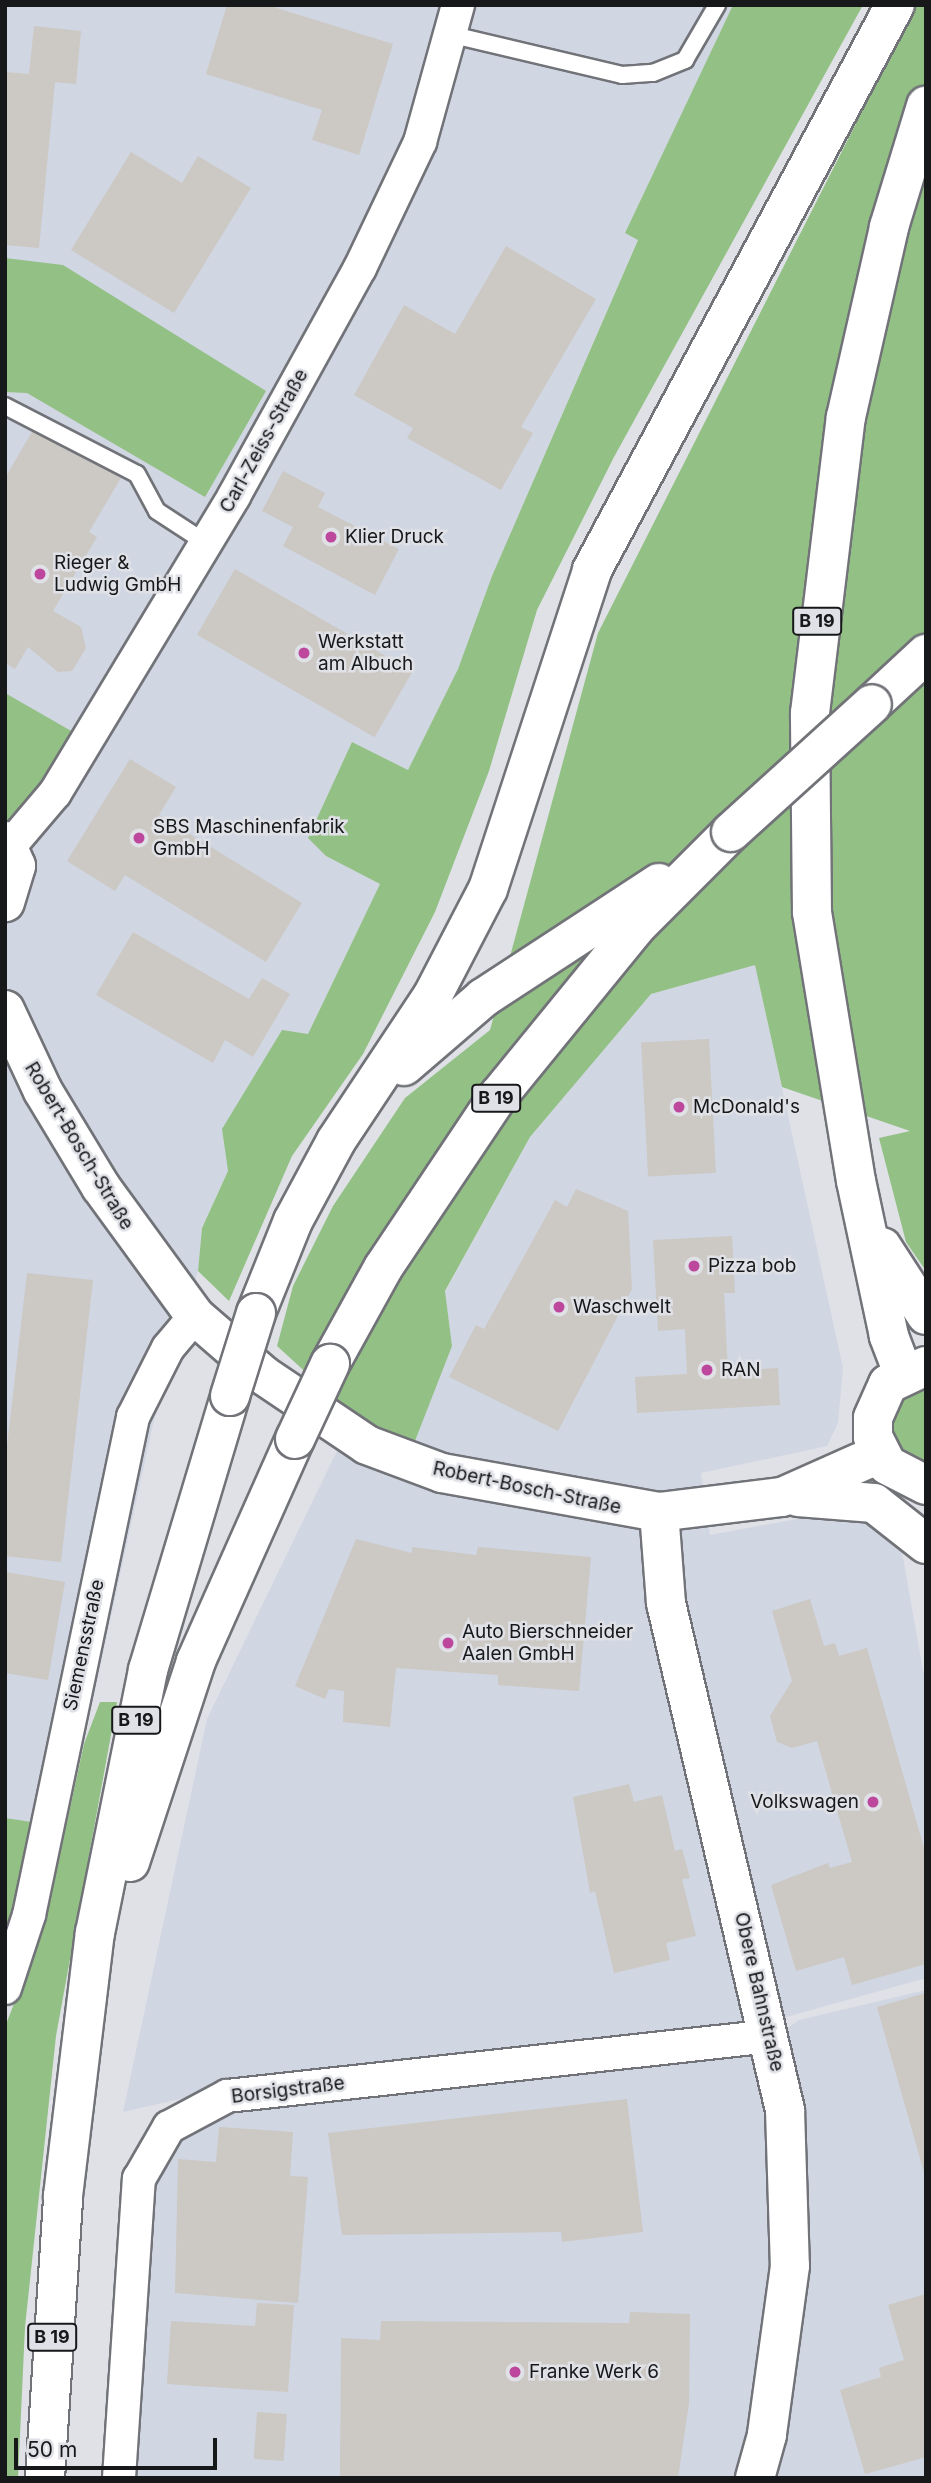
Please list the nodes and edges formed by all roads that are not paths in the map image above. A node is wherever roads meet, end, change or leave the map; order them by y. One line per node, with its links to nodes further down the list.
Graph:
1 (717, 5): 3 (lane)
2 (895, 5): 14 (main road, B 19)
3 (456, 20): 8 (street, Carl-Zeiss-Straße)
4 (926, 106): 6 (main road)
5 (926, 164): 6 (main road, B 19)
6 (862, 334): 15 (main road, B 19)
7 (5, 406): 8 (lane)
8 (206, 543): 10 (street, Carl-Zeiss-Straße)
9 (926, 654): 11 (main road, B 19, bridge)
10 (8, 844): 12 (main road)
11 (700, 859): 14 (main road, B 19); 26 (main road, B 19, bridge)
12 (5, 902)
13 (5, 1010): 17 (main road, Robert-Bosch-Straße)
14 (336, 1141): 26 (main road, B 19, bridge)
15 (856, 1181): 16 (main road, B 19); 18 (main road, B 19)
16 (926, 1315)
17 (195, 1316): 22 (main road, Robert-Bosch-Straße); 24 (street, Siemensstraße)
18 (914, 1369): 19 (main road)
19 (879, 1454): 20 (main road); 21 (main road, Robert-Bosch-Straße)
20 (926, 1485)
21 (782, 1497): 22 (main road, Robert-Bosch-Straße); 23 (main road)
22 (659, 1512): 25 (main road, Obere Bahnstraße)
23 (926, 1544)
24 (5, 1988)
25 (771, 2036): 28 (street, Borsigstraße); 29 (main road, Obere Bahnstraße)
26 (79, 2053): 27 (main road, B 19)
27 (45, 2478)
28 (119, 2478)
29 (755, 2478)

